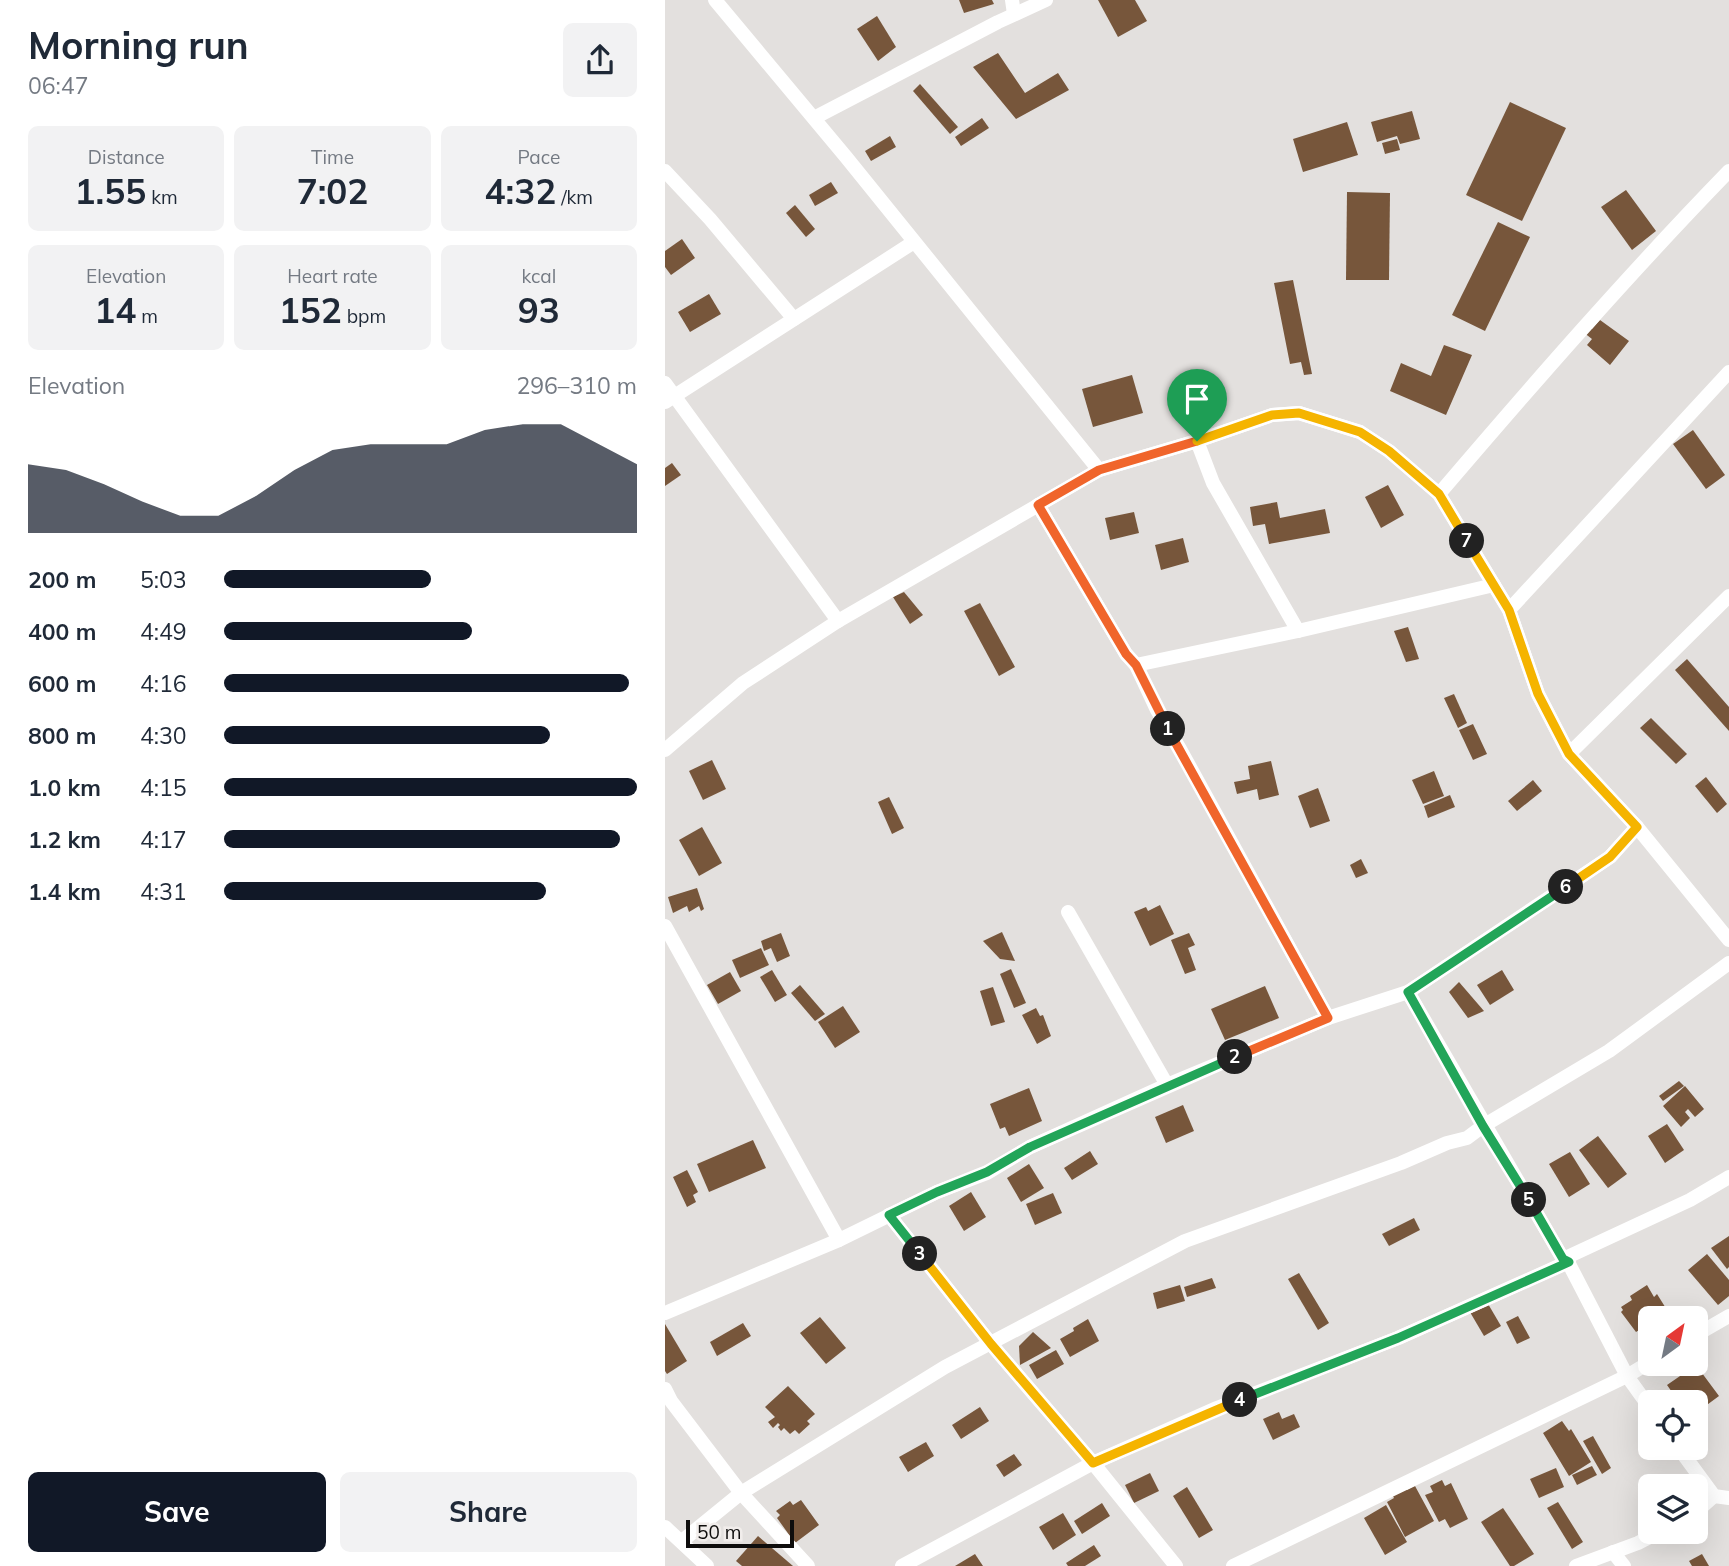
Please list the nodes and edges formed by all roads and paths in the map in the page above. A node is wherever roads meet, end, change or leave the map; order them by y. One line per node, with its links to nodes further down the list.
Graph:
1 (715, 0): 4 (street)
2 (1046, 0): 3 (street)
3 (1013, 7): 4 (street)
4 (814, 118): 7 (street)
5 (665, 171): 8 (street)
6 (1729, 171): 14 (street)
7 (914, 242): 8 (street); 13 (street)
8 (794, 319): 11 (street)
9 (1729, 372): 18 (street)
10 (665, 383): 11 (street)
11 (670, 399): 19 (street)
12 (1197, 441): 13 (street); 14 (street); 20 (street)
13 (1099, 470): 15 (street)
14 (1439, 494): 16 (street)
15 (1038, 505): 19 (street); 21 (street)
16 (1494, 585): 18 (street); 20 (street)
17 (1729, 596): 23 (street)
18 (1509, 610): 23 (street)
19 (838, 621): 22 (street)
20 (1298, 631): 21 (street)
21 (1136, 665): 30 (street)
22 (665, 750)
23 (1569, 754): 24 (street)
24 (1637, 827): 27 (street); 29 (street)
25 (1068, 912): 31 (street)
26 (665, 926): 35 (street)
27 (1729, 940)
28 (1729, 963): 32 (street)
29 (1408, 992): 30 (street); 32 (street)
30 (1328, 1018): 31 (street)
31 (1167, 1085): 34 (street)
32 (1483, 1126): 36 (street); 40 (street)
33 (1729, 1177): 36 (street)
34 (889, 1215): 35 (street); 40 (street)
35 (839, 1240): 37 (street)
36 (1566, 1261): 42 (street); 46 (street)
37 (665, 1313)
38 (1729, 1315): 39 (street)
39 (1708, 1328)
40 (991, 1344): 46 (street); 47 (street)
41 (1638, 1369): 42 (street)
42 (1627, 1376): 44 (street); 59 (street)
43 (665, 1389): 47 (street)
44 (1638, 1391)
45 (1688, 1460): 48 (street)
46 (1093, 1463): 57 (street); 58 (street)
47 (741, 1493): 52 (street); 56 (street)
48 (1714, 1496): 49 (street); 50 (street)
49 (1729, 1499)
50 (1708, 1501)
51 (665, 1527): 52 (street)
52 (682, 1541): 55 (street)
53 (1638, 1543): 54 (street)
54 (1613, 1552): 60 (street); 61 (street)
55 (707, 1566)
56 (808, 1566)
57 (902, 1566)
58 (1176, 1566)
59 (1233, 1566)
60 (1576, 1566)
61 (1624, 1566)

